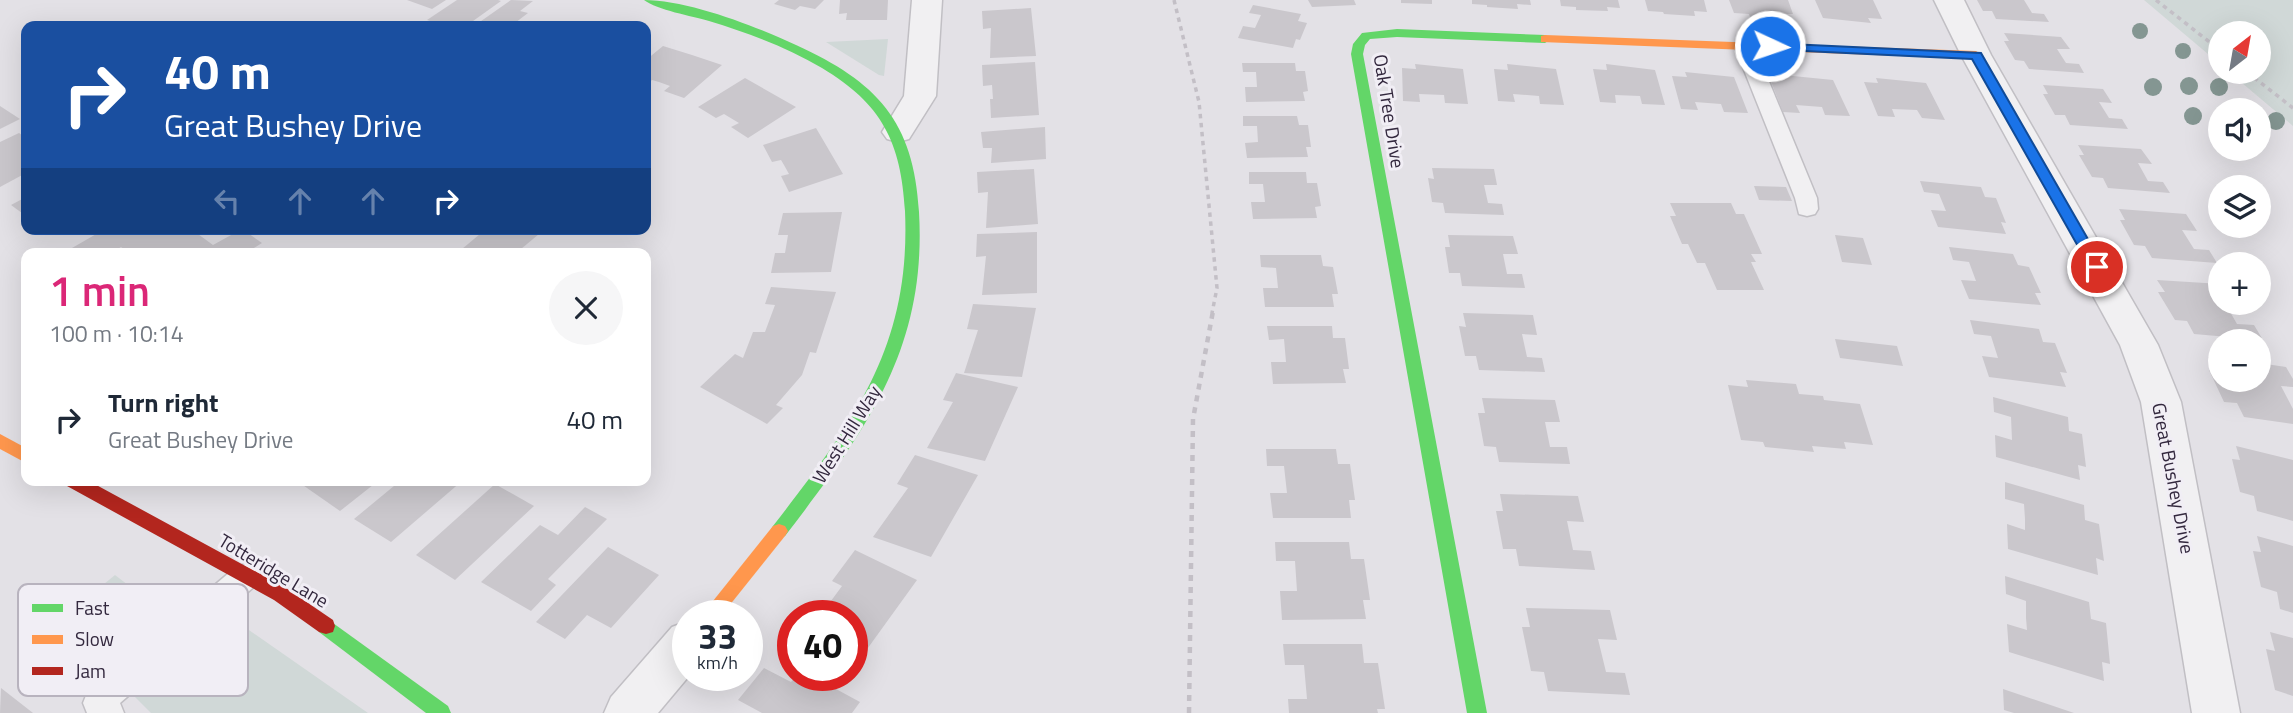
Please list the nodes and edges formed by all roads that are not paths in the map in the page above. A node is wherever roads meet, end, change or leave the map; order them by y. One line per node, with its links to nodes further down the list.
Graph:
1 (650, 0): 6 (street, West Hill Way)
2 (927, 0): 6 (street)
3 (1949, 0): 5 (street, Great Bushey Drive)
4 (1744, 45): 5 (street, Oak Tree Drive); 7 (lane); 19 (street, Oak Tree Drive)
5 (1976, 55): 20 (street, Great Bushey Drive)
6 (898, 132): 13 (street, West Hill Way)
7 (1807, 209)
8 (0, 441): 9 (street)
9 (21, 453)
10 (82, 486): 11 (street, Totteridge Lane)
11 (246, 576): 12 (lane); 17 (street, Totteridge Lane)
12 (237, 584)
13 (723, 600)
14 (672, 661): 18 (street)
15 (106, 696): 16 (lane)
16 (109, 713)
17 (441, 713)
18 (628, 713)
19 (1477, 713)
20 (2216, 713)

